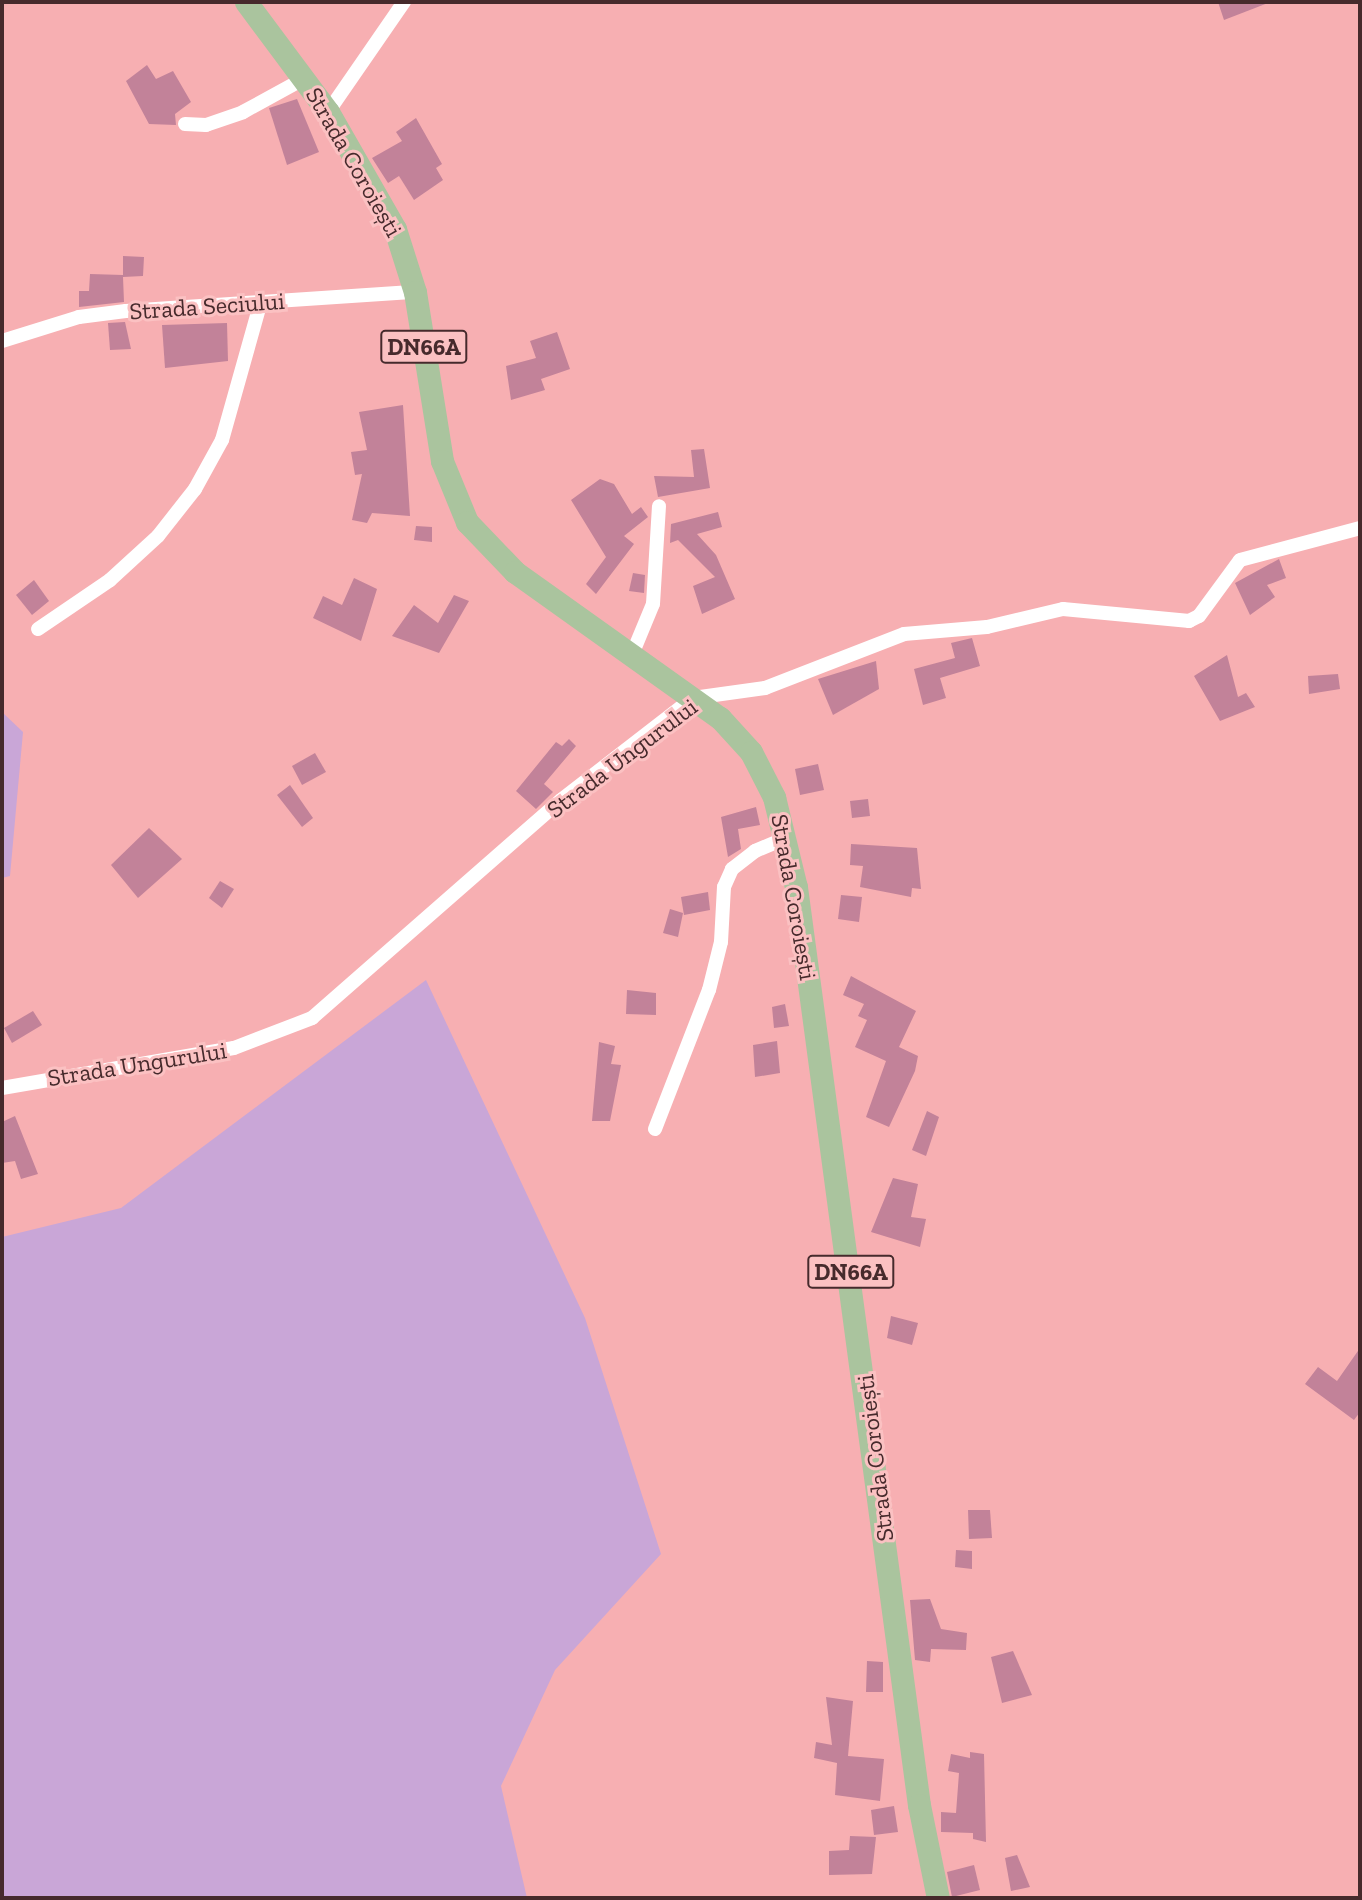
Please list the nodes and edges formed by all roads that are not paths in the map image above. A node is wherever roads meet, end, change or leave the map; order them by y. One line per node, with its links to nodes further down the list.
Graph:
1 (246, 2): 3 (main road, Strada Coroiești / DN66A)
2 (404, 2): 4 (street)
3 (305, 78): 4 (main road, Strada Coroiești / DN66A); 5 (street)
4 (328, 112): 6 (main road, Strada Coroiești / DN66A)
5 (186, 124)
6 (415, 292): 7 (street, Strada Seciului); 12 (main road, Strada Coroiești / DN66A)
7 (261, 302): 8 (street, Strada Seciului); 11 (street)
8 (2, 341)
9 (659, 506): 12 (street)
10 (1360, 528): 13 (street, Strada Ungurului)
11 (38, 629)
12 (631, 657): 13 (main road, Strada Coroiești / DN66A)
13 (685, 692): 14 (main road, Strada Coroiești / DN66A); 15 (street, Strada Ungurului)
14 (788, 837): 16 (street); 17 (main road, Strada Coroiești / DN66A)
15 (2, 1088)
16 (655, 1129)
17 (938, 1898)

